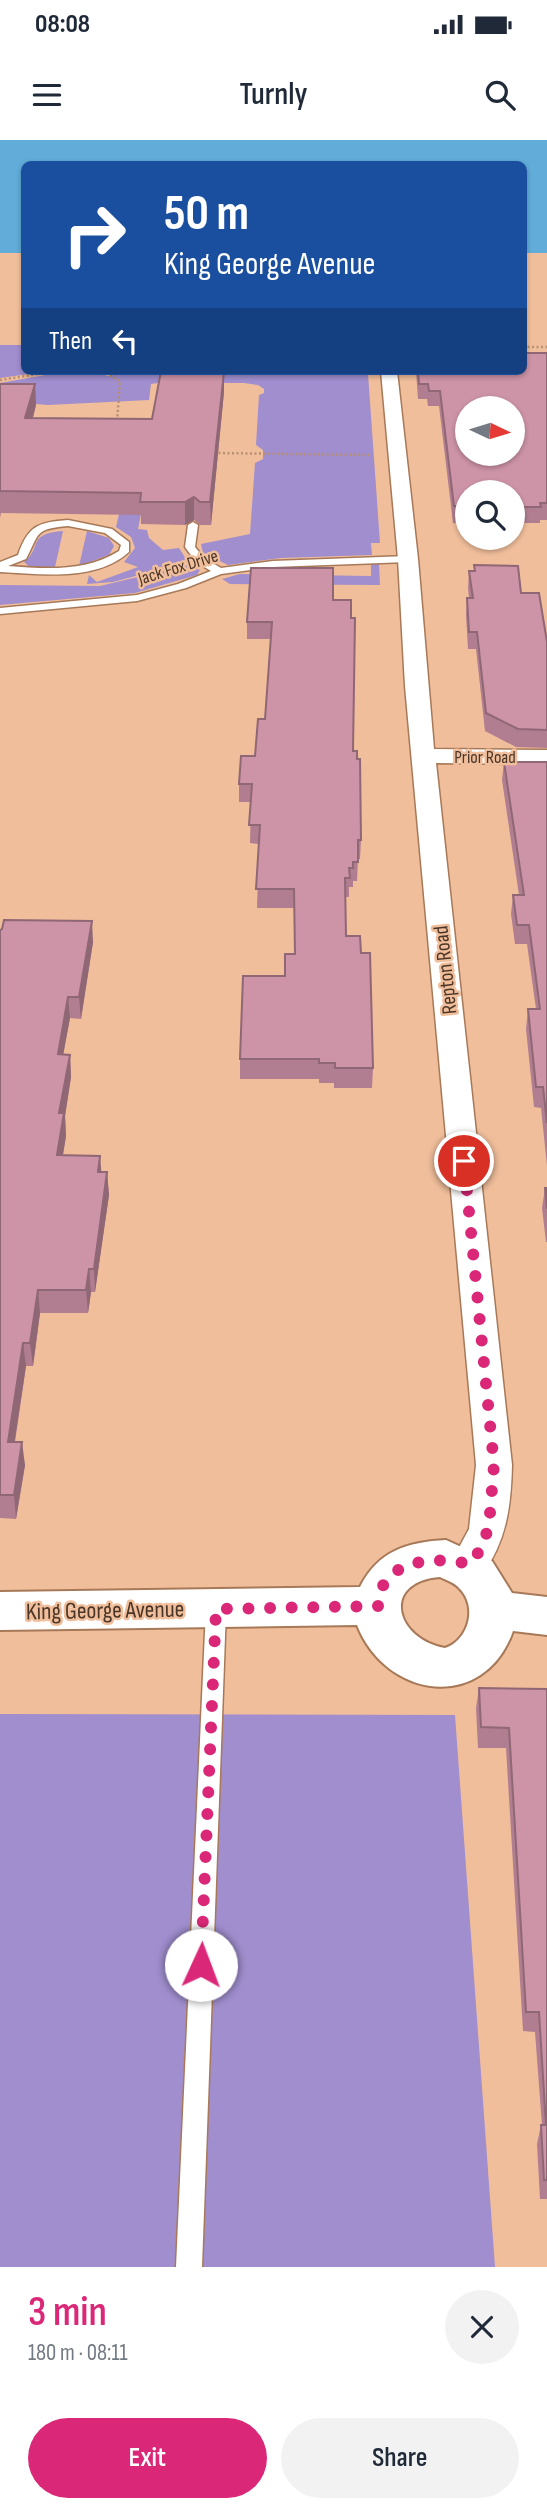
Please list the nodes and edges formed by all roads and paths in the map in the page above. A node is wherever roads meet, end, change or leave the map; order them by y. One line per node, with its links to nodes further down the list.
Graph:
1 (527, 347): 2 (path)
2 (547, 347)
3 (32, 375): 6 (path)
4 (109, 375): 7 (path)
5 (389, 375): 9 (street, Repton Road)
6 (0, 380)
7 (116, 427)
8 (214, 453): 9 (path)
9 (398, 456): 11 (street, Repton Road)
10 (193, 525): 13 (lane)
11 (408, 559): 13 (lane, Jack Fox Drive); 15 (street, Repton Road)
12 (0, 568): 12 (lane)
13 (219, 571): 14 (lane, Jack Fox Drive)
14 (0, 611)
15 (423, 756): 16 (street, Prior Road); 17 (street, Repton Road)
16 (547, 757)
17 (469, 1564): 18 (street); 21 (street)
18 (378, 1606): 19 (street, King George Avenue); 21 (street)
19 (216, 1609): 20 (street, King George Avenue); 22 (lane)
20 (0, 1611)
21 (529, 1614)
22 (188, 2267)

